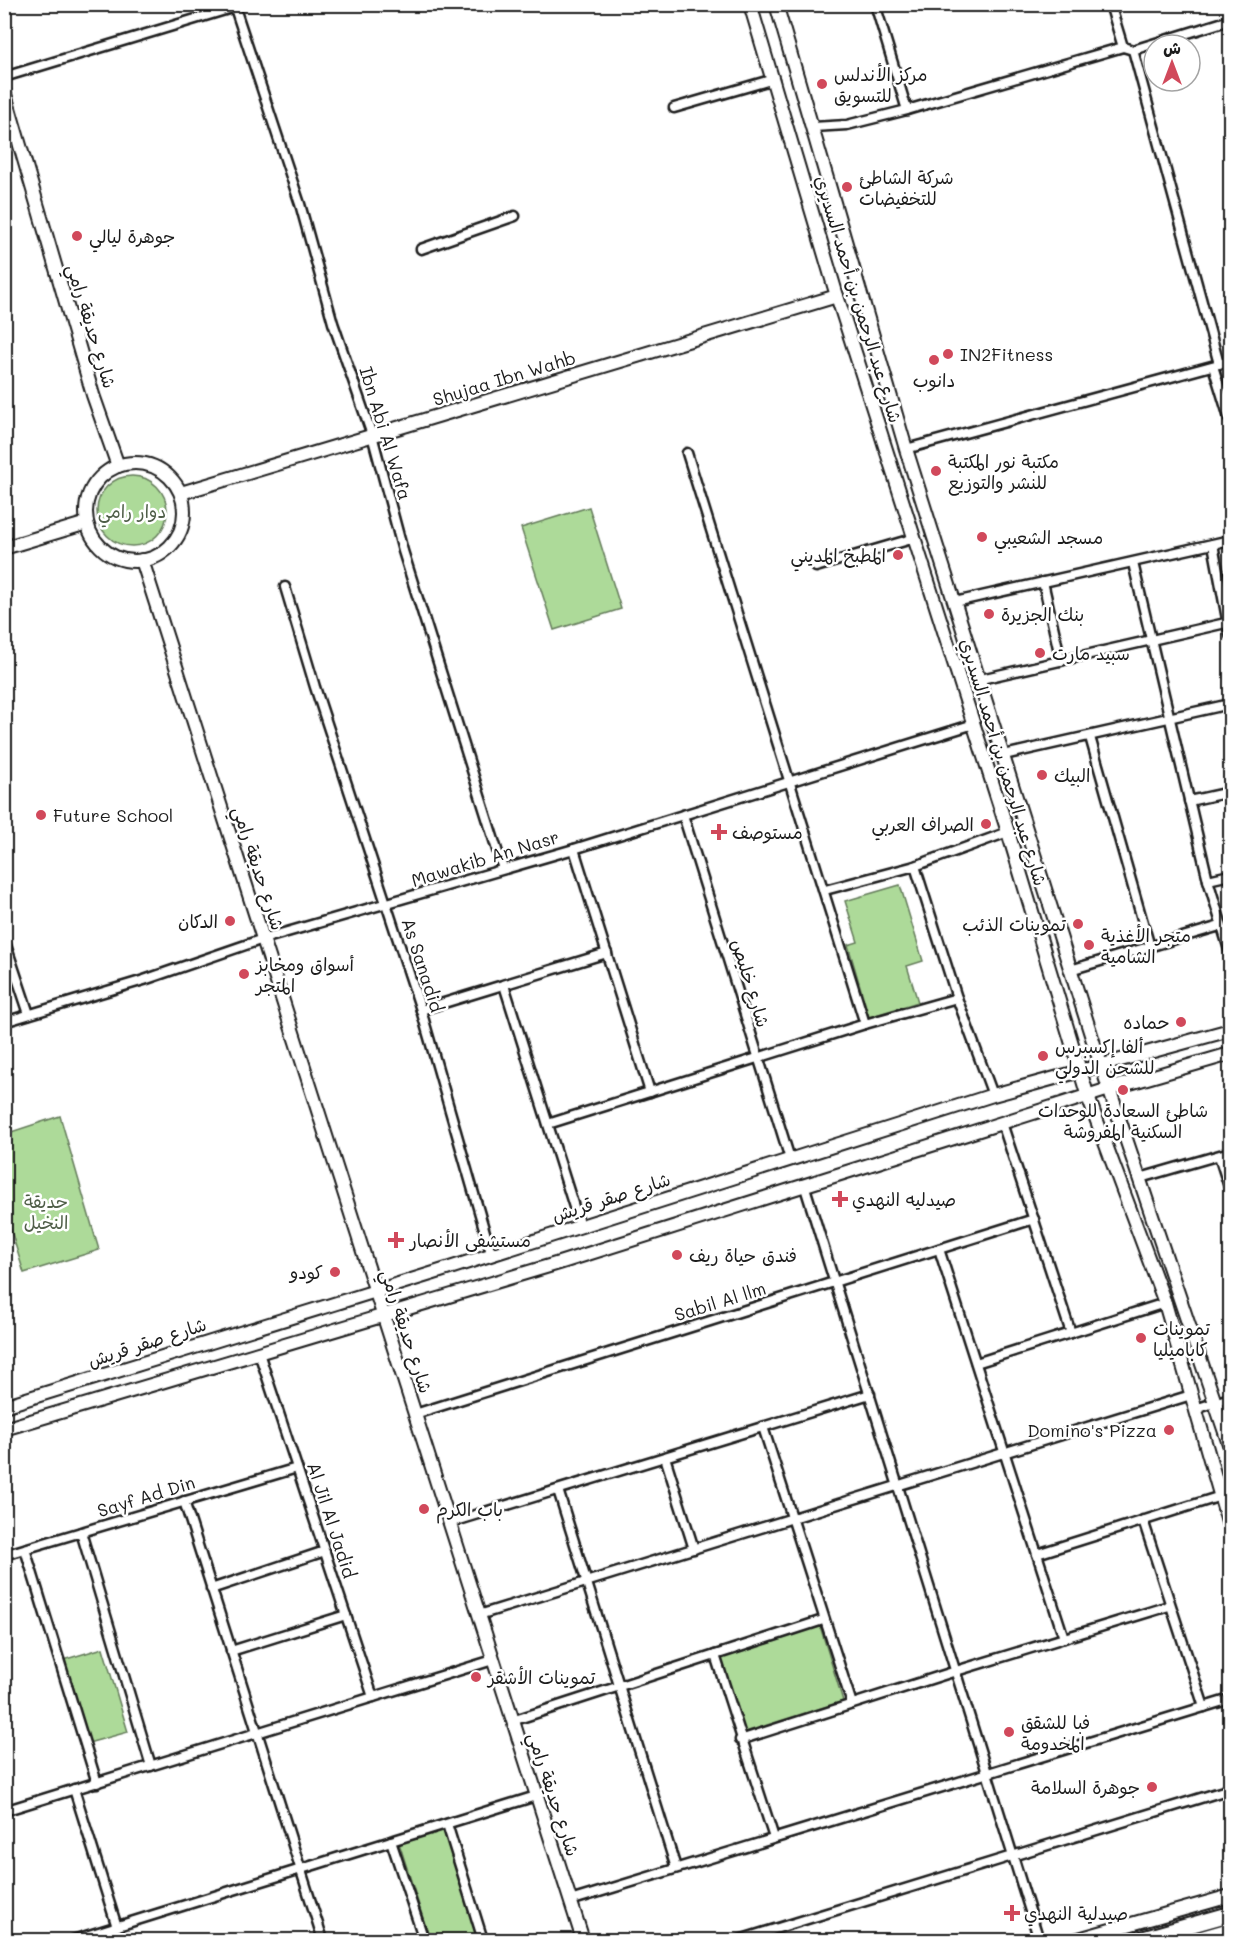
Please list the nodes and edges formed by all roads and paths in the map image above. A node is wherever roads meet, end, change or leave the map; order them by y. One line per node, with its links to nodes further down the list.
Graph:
1 (245, 4): 6 (street)
2 (750, 4): 11 (street, شارع عبد الرحمن بن أحمد السديري)
3 (776, 4): 15 (street, شارع عبد الرحمن بن أحمد السديري)
4 (875, 4): 14 (street)
5 (1110, 4): 8 (street)
6 (235, 8): 10 (street); 22 (street, Ibn Abi Al Wafa)
7 (1230, 20): 9 (street)
8 (1123, 47): 9 (street); 14 (street)
9 (1133, 50): 20 (street)
10 (4, 76)
11 (774, 79): 13 (street); 18 (street, شارع عبد الرحمن بن أحمد السديري)
12 (4, 91): 25 (street, شارع حديقة رامي)
13 (674, 108)
14 (907, 110): 15 (street)
15 (813, 127): 23 (street, شارع عبد الرحمن بن أحمد السديري)
16 (515, 216): 17 (street)
17 (421, 249)
18 (837, 296): 22 (street, Shujaa Ibn Wahb); 28 (street, شارع عبد الرحمن بن أحمد السديري)
19 (1230, 361): 20 (street)
20 (1216, 365): 21 (street); 23 (street)
21 (1230, 421)
22 (372, 435): 26 (street, Shujaa Ibn Wahb); 55 (street, Ibn Abi Al Wafa)
23 (906, 449): 37 (street, شارع عبد الرحمن بن أحمد السديري)
24 (687, 453): 48 (street)
25 (118, 466): 26 (street); 27 (street)
26 (181, 493): 32 (street)
27 (87, 523): 31 (street); 32 (street)
28 (915, 538): 34 (street); 45 (street, شارع عبد الرحمن بن أحمد السديري)
29 (1230, 540): 30 (street)
30 (1213, 544): 33 (street); 38 (street)
31 (4, 548)
32 (142, 560): 62 (street, شارع حديقة رامي)
33 (1133, 563): 35 (street); 40 (street)
34 (816, 567)
35 (1043, 582): 37 (street); 41 (street)
36 (285, 586): 59 (street, As Sanadid)
37 (955, 602): 42 (street, شارع عبد الرحمن بن أحمد السديري)
38 (1229, 623): 39 (street); 40 (street)
39 (1230, 635)
40 (1150, 639): 41 (street); 44 (street)
41 (1061, 661): 42 (street)
42 (981, 679): 47 (street, شارع عبد الرحمن بن أحمد السديري)
43 (1230, 704): 44 (street)
44 (1167, 717): 46 (street); 50 (street)
45 (974, 724): 48 (street, Mawakib An Nasr); 52 (street, شارع عبد الرحمن بن أحمد السديري)
46 (1090, 737): 47 (street); 63 (street)
47 (1004, 755): 66 (street, شارع عبد الرحمن بن أحمد السديري)
48 (789, 783): 51 (street, Mawakib An Nasr); 58 (street)
49 (1230, 792): 50 (street)
50 (1189, 801): 57 (street)
51 (683, 815): 53 (street, Mawakib An Nasr); 75 (street, شارع خليص)
52 (1008, 832): 54 (street); 77 (street, شارع عبد الرحمن بن أحمد السديري)
53 (574, 849): 55 (street, Mawakib An Nasr); 64 (street)
54 (915, 866): 58 (street); 68 (street)
55 (503, 869): 59 (street, Mawakib An Nasr)
56 (1230, 875): 57 (street)
57 (1208, 880): 60 (street)
58 (825, 890): 72 (street)
59 (387, 905): 62 (street, Mawakib An Nasr); 69 (street, As Sanadid)
60 (1220, 926): 63 (street); 65 (street)
61 (4, 939): 70 (street)
62 (263, 939): 70 (street, Mawakib An Nasr); 95 (street, شارع حديقة رامي)
63 (1150, 947): 66 (street)
64 (608, 953): 67 (street); 79 (street)
65 (1230, 953)
66 (1070, 970): 76 (street, شارع عبد الرحمن بن أحمد السديري)
67 (504, 985): 69 (street); 83 (street)
68 (957, 998): 72 (street); 80 (street)
69 (421, 1010): 93 (street, As Sanadid)
70 (29, 1014): 71 (street, Mawakib An Nasr)
71 (4, 1022)
72 (865, 1024): 75 (street)
73 (1230, 1030): 76 (street, شارع صقر قريش)
74 (1230, 1054): 78 (street)
75 (758, 1059): 79 (street); 86 (street, شارع خليص)
76 (1101, 1066): 77 (street, شارع صقر قريش); 78 (street, شارع عبد الرحمن بن أحمد السديري)
77 (1081, 1073): 80 (street, شارع صقر قريش); 81 (street, شارع عبد الرحمن بن أحمد السديري)
78 (1109, 1089): 81 (street); 87 (street, شارع عبد الرحمن بن أحمد السديري)
79 (651, 1092): 83 (street)
80 (993, 1095): 86 (street, شارع صقر قريش)
81 (1088, 1096): 82 (street); 96 (street, شارع عبد الرحمن بن أحمد السديري)
82 (1002, 1123): 88 (street); 90 (street)
83 (548, 1124): 91 (street)
84 (1230, 1152): 85 (street)
85 (1220, 1156): 87 (street); 89 (street)
86 (790, 1159): 91 (street, شارع صقر قريش)
87 (1140, 1178): 104 (street, شارع عبد الرحمن بن أحمد السديري)
88 (804, 1184): 94 (street); 97 (street)
89 (1230, 1190)
90 (1034, 1220): 92 (street, Sabil Al llm); 98 (street)
91 (580, 1226): 93 (street, شارع صقر قريش)
92 (939, 1249): 94 (street, Sabil Al llm); 100 (street)
93 (491, 1253): 95 (street, شارع صقر قريش)
94 (836, 1282): 101 (street); 107 (street, Sabil Al llm)
95 (375, 1291): 97 (street, شارع حديقة رامي); 105 (street, شارع صقر قريش)
96 (1165, 1304): 98 (street); 102 (street, شارع عبد الرحمن بن أحمد السديري)
97 (383, 1314): 99 (street); 107 (street, شارع حديقة رامي)
98 (1071, 1333): 100 (street)
99 (259, 1353): 109 (street); 113 (street, Al Jil Al Jadid)
100 (976, 1363): 111 (street)
101 (870, 1394): 108 (street); 114 (street)
102 (1191, 1395): 106 (street, شارع عبد الرحمن بن أحمد السديري); 111 (street)
103 (1230, 1398): 104 (street)
104 (1217, 1402): 106 (street); 110 (street, شارع عبد الرحمن بن أحمد السديري)
105 (4, 1406)
106 (1196, 1409): 116 (street, شارع عبد الرحمن بن أحمد السديري)
107 (415, 1414): 120 (street, شارع حديقة رامي)
108 (763, 1427): 112 (street); 118 (street)
109 (4, 1429)
110 (1230, 1447)
111 (1004, 1453): 114 (street); 126 (street)
112 (665, 1457): 115 (street); 124 (street)
113 (297, 1468): 117 (street, Sayf Ad Din); 125 (street, Al Jil Al Jadid)
114 (899, 1485): 118 (street); 138 (street)
115 (558, 1490): 120 (street); 128 (street)
116 (1221, 1496): 119 (street); 121 (street, شارع عبد الرحمن بن أحمد السديري)
117 (184, 1502): 122 (street, Sayf Ad Din); 129 (street)
118 (791, 1519): 124 (street); 133 (street)
119 (1143, 1520): 126 (street); 130 (street)
120 (449, 1523): 132 (street, شارع حديقة رامي)
121 (1230, 1528)
122 (81, 1532): 123 (street, Sayf Ad Din); 147 (street)
123 (25, 1549): 127 (street, Sayf Ad Din); 149 (street)
124 (694, 1549): 128 (street)
125 (325, 1551): 129 (street); 131 (street, Al Jil Al Jadid)
126 (1037, 1554): 134 (street)
127 (4, 1555)
128 (588, 1581): 132 (street); 139 (street)
129 (211, 1589): 135 (street)
130 (1169, 1606): 134 (street); 143 (street)
131 (346, 1615): 135 (street); 140 (street, Al Jil Al Jadid)
132 (479, 1615): 137 (street, شارع حديقة رامي)
133 (823, 1620): 136 (street); 142 (street)
134 (1064, 1638): 138 (street)
135 (231, 1651): 145 (street)
136 (715, 1655): 139 (street); 146 (street)
137 (493, 1660): 140 (street); 144 (street, شارع حديقة رامي)
138 (956, 1671): 142 (street); 148 (street)
139 (619, 1686): 144 (street); 158 (street)
140 (373, 1697): 145 (street)
141 (1230, 1699): 143 (street)
142 (852, 1704): 146 (street)
143 (1204, 1707): 148 (street)
144 (512, 1721): 152 (street, شارع حديقة رامي)
145 (257, 1733): 147 (street); 159 (street)
146 (740, 1740): 155 (street)
147 (151, 1766): 149 (street)
148 (987, 1773): 155 (street); 157 (street)
149 (97, 1783): 151 (street)
150 (1230, 1789): 157 (street)
151 (74, 1790): 153 (street); 163 (street)
152 (536, 1796): 154 (street); 161 (street, شارع حديقة رامي)
153 (4, 1811)
154 (447, 1824): 156 (street); 169 (street)
155 (774, 1838): 158 (street)
156 (392, 1841): 159 (street); 168 (street)
157 (1012, 1856): 171 (street); 172 (street)
158 (676, 1868): 161 (street)
159 (301, 1870): 163 (street); 167 (street)
160 (1230, 1896): 173 (street)
161 (570, 1900): 170 (street, شارع حديقة رامي)
162 (1230, 1914): 174 (main road)
163 (117, 1927): 165 (street)
164 (1230, 1930): 175 (main road)
165 (97, 1937): 166 (street)
166 (73, 1941)
167 (323, 1941)
168 (424, 1941)
169 (483, 1941)
170 (582, 1941)
171 (739, 1941)
172 (1039, 1941)
173 (1076, 1941)
174 (1138, 1941)
175 (1196, 1941)

